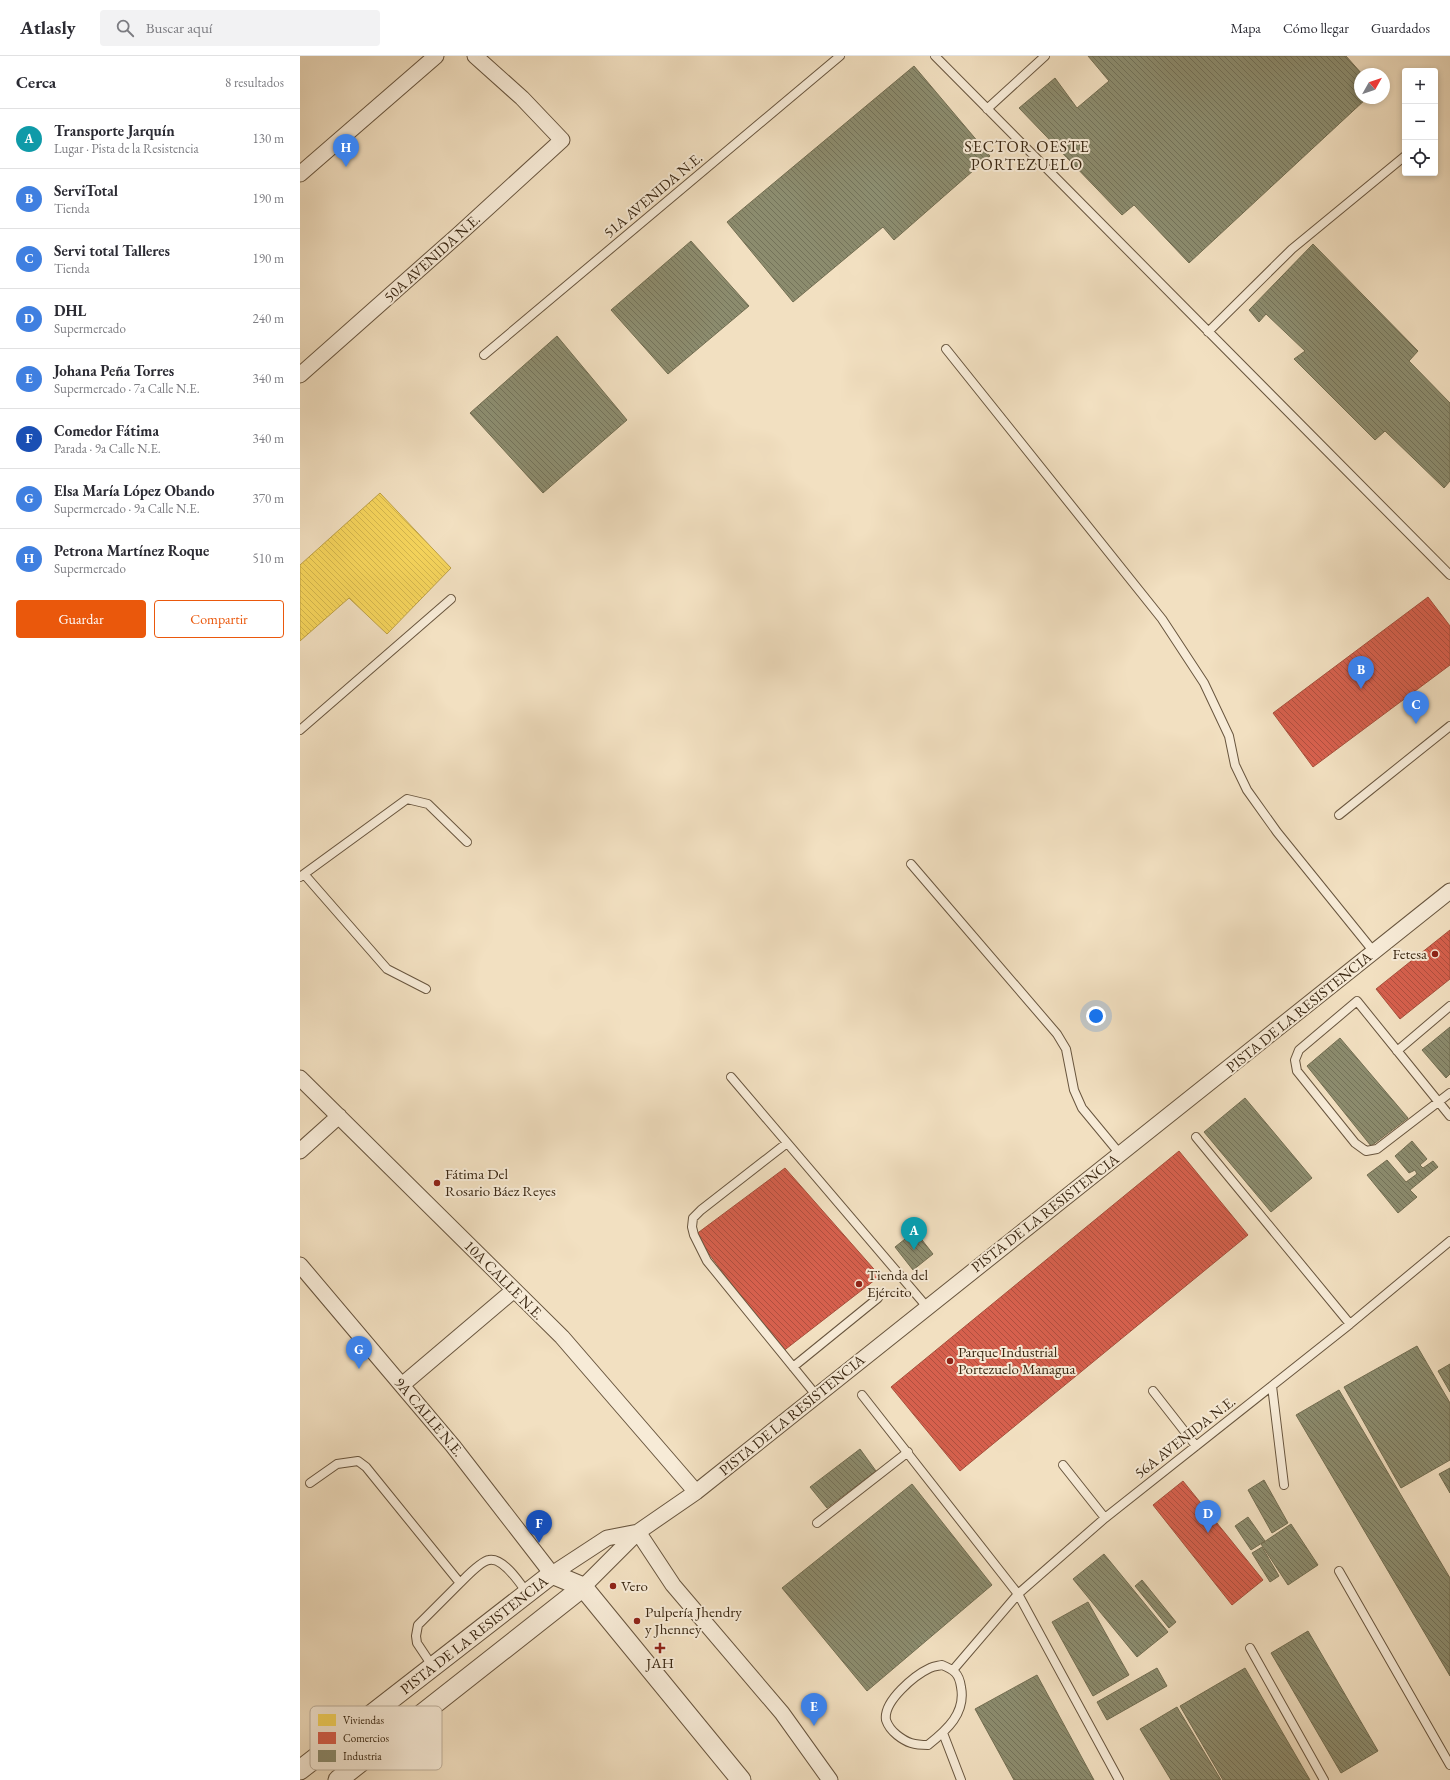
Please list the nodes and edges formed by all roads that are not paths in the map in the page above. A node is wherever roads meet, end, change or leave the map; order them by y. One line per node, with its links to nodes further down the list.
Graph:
1 (436, 56): 8 (street)
2 (474, 56): 12 (street, 50A AVENIDA N.E.)
3 (840, 56): 11 (lane, 51A AVENIDA N.E.)
4 (935, 56): 6 (lane)
5 (1045, 56): 6 (lane)
6 (987, 109): 9 (lane)
7 (1402, 158): 9 (lane)
8 (300, 174)
9 (1208, 332): 13 (lane)
10 (946, 349): 22 (lane)
11 (484, 355)
12 (300, 374)
13 (1450, 575)
14 (451, 599): 16 (lane)
15 (1450, 726): 17 (lane)
16 (300, 730)
17 (1340, 815)
18 (467, 842): 20 (lane)
19 (911, 864): 35 (lane)
20 (302, 876): 23 (lane)
21 (1450, 891): 22 (street, PISTA DE LA RESISTENCIA)
22 (1374, 952): 35 (street, PISTA DE LA RESISTENCIA)
23 (426, 989)
24 (1450, 1006): 25 (lane)
25 (1398, 1050): 29 (lane); 29 (lane)
26 (731, 1077): 33 (lane)
27 (300, 1078): 30 (street, 10A CALLE N.E.)
28 (1450, 1093): 29 (lane)
29 (1439, 1102): 31 (lane)
30 (339, 1116): 34 (street); 38 (street, 10A CALLE N.E.)
31 (1450, 1116)
32 (1196, 1137): 41 (lane)
33 (787, 1142): 40 (lane); 42 (lane)
34 (300, 1151)
35 (1120, 1154): 40 (street, PISTA DE LA RESISTENCIA)
36 (1450, 1242): 41 (lane, 56A AVENIDA N.E.)
37 (300, 1265): 43 (street, 9A CALLE N.E.)
38 (514, 1290): 43 (street); 53 (street, 10A CALLE N.E.)
39 (878, 1298): 42 (lane)
40 (927, 1307): 46 (street, PISTA DE LA RESISTENCIA)
41 (1350, 1324): 44 (lane, 56A AVENIDA N.E.)
42 (793, 1367): 46 (lane)
43 (402, 1385): 58 (street, 9A CALLE N.E.)
44 (1272, 1386): 48 (lane, 56A AVENIDA N.E.); 52 (lane)
45 (1153, 1391): 48 (lane)
46 (816, 1395): 53 (street, PISTA DE LA RESISTENCIA)
47 (862, 1395): 49 (lane)
48 (1196, 1446): 54 (lane, 56A AVENIDA N.E.)
49 (908, 1452): 55 (lane); 62 (lane)
50 (1064, 1465): 54 (lane)
51 (310, 1483): 59 (lane)
52 (1284, 1485)
53 (696, 1492): 56 (street, PISTA DE LA RESISTENCIA)
54 (1105, 1518): 62 (lane, 56A AVENIDA N.E.)
55 (816, 1523)
56 (638, 1532): 58 (street, PISTA DE LA RESISTENCIA); 60 (street, PISTA DE LA RESISTENCIA); 75 (street)
57 (1339, 1571): 70 (lane)
58 (552, 1574): 60 (street); 61 (street, PISTA DE LA RESISTENCIA)
59 (460, 1583): 61 (lane); 64 (lane)
60 (583, 1587): 67 (street, PISTA DE LA RESISTENCIA); 74 (street)
61 (527, 1593): 64 (street, PISTA DE LA RESISTENCIA)
62 (1018, 1594): 65 (lane, 56A AVENIDA N.E.); 77 (lane)
63 (1250, 1648): 78 (lane)
64 (433, 1666): 66 (street, PISTA DE LA RESISTENCIA)
65 (953, 1670): 68 (lane); 68 (lane)
66 (382, 1706)
67 (432, 1706)
68 (943, 1733): 76 (lane)
69 (310, 1762): 71 (street, PISTA DE LA RESISTENCIA)
70 (1450, 1765)
71 (300, 1770)
72 (351, 1770): 73 (street, PISTA DE LA RESISTENCIA)
73 (338, 1780)
74 (741, 1780)
75 (830, 1780)
76 (961, 1780)
77 (1119, 1780)
78 (1324, 1780)

